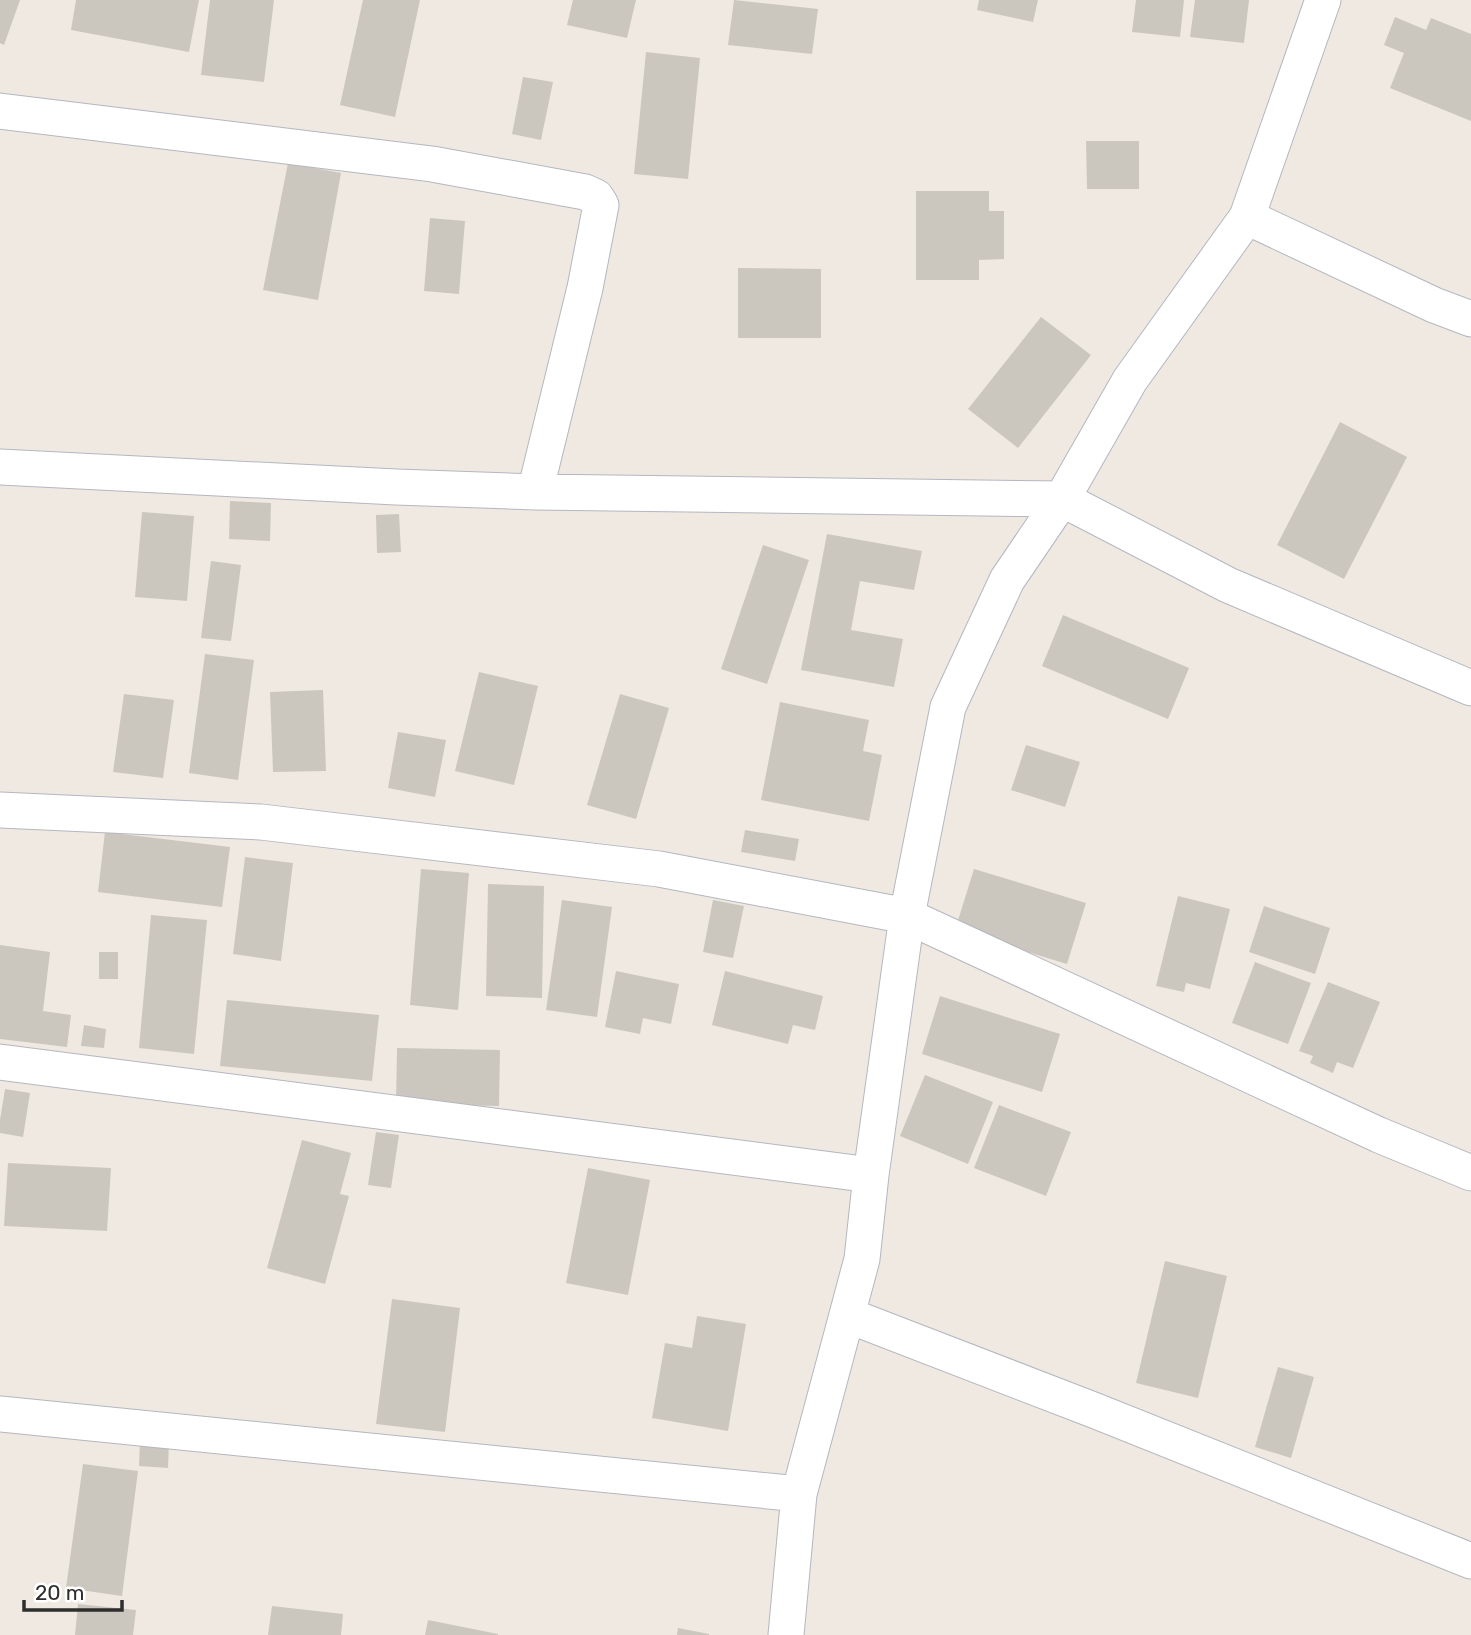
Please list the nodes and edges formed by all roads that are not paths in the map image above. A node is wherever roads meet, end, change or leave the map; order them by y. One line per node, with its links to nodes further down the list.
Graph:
1 (1323, 0): 3 (street)
2 (0, 111): 6 (street)
3 (1247, 217): 4 (street); 7 (street)
4 (1471, 319)
5 (0, 467): 6 (street)
6 (535, 492): 7 (street)
7 (1062, 499): 8 (street); 10 (street)
8 (1471, 688)
9 (0, 810): 10 (street)
10 (907, 916): 12 (street); 13 (street)
11 (0, 1062): 13 (street)
12 (1471, 1173)
13 (871, 1175): 14 (street)
14 (847, 1315): 16 (street); 17 (street)
15 (0, 1414): 16 (street)
16 (799, 1494): 18 (street)
17 (1471, 1561)
18 (786, 1635)

